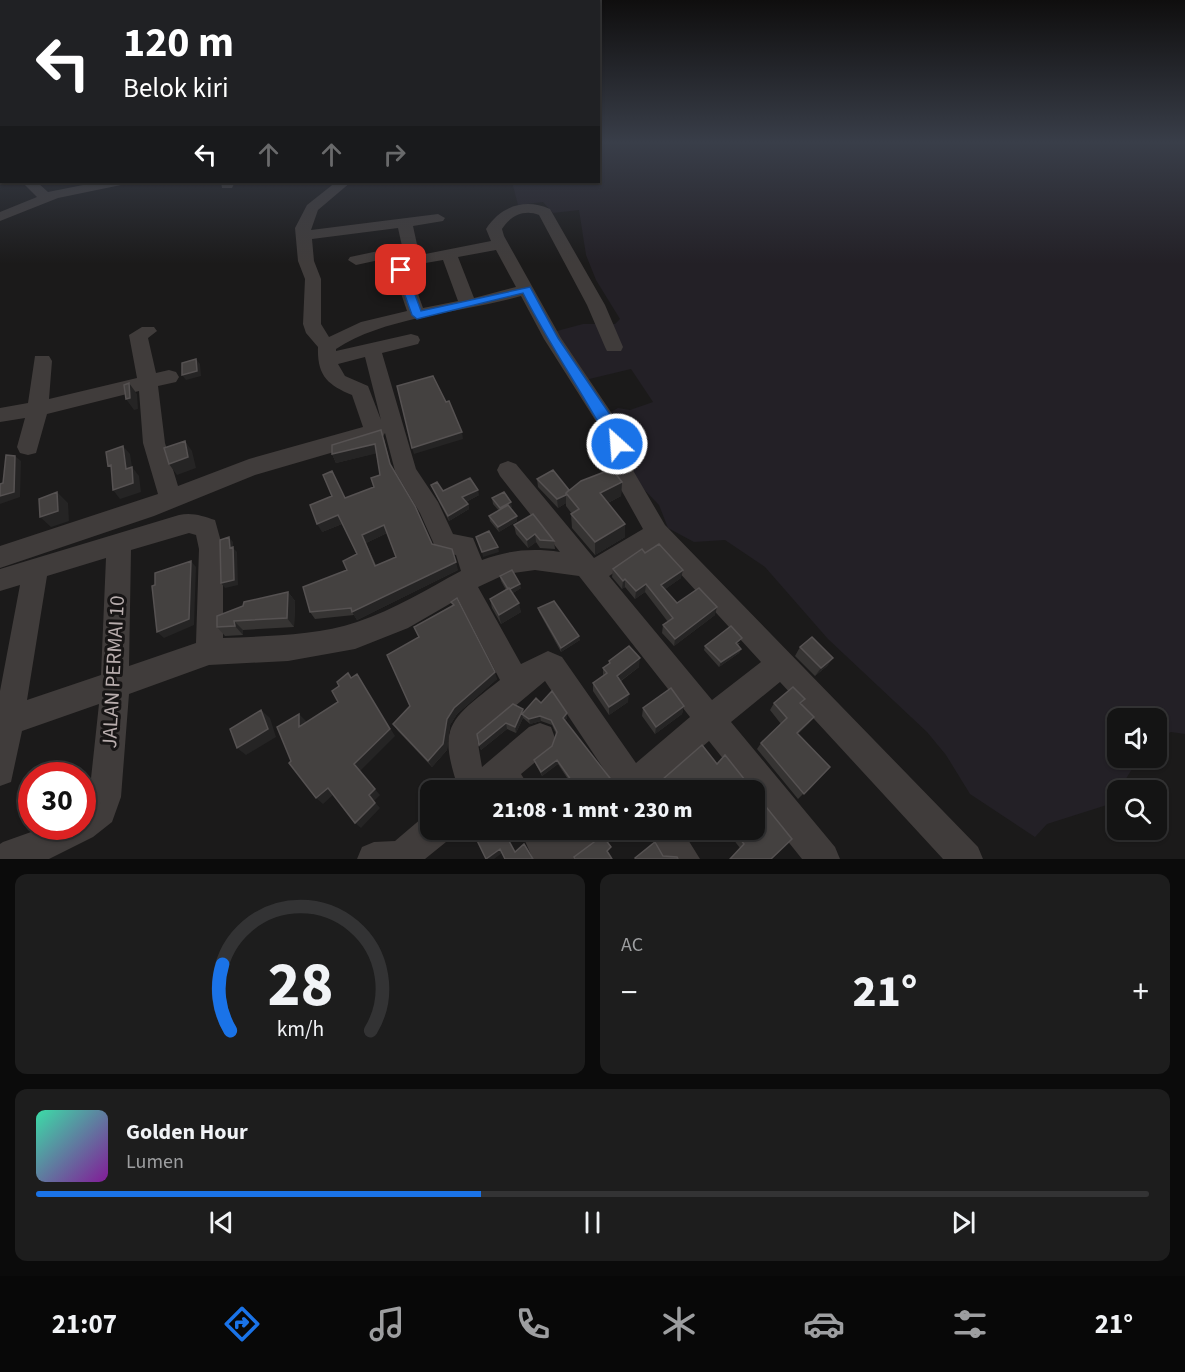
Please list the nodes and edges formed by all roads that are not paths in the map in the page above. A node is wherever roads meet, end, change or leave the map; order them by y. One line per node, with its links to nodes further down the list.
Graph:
1 (30, 183): 4 (street)
2 (109, 183): 4 (street)
3 (343, 183): 8 (street)
4 (45, 198): 5 (street)
5 (0, 217)
6 (439, 224): 7 (street)
7 (406, 229): 8 (street); 11 (street)
8 (303, 236): 19 (street)
9 (500, 244): 10 (street); 12 (street); 17 (street)
10 (449, 253): 13 (street); 14 (street)
11 (356, 260)
12 (526, 289): 13 (street); 28 (street)
13 (468, 305): 14 (street)
14 (417, 315): 19 (street)
15 (147, 331): 22 (street)
16 (411, 340): 18 (street)
17 (614, 347)
18 (372, 350): 19 (street); 34 (street)
19 (327, 353): 27 (street)
20 (42, 361): 23 (street)
21 (169, 377): 22 (street)
22 (148, 382): 23 (street); 27 (street)
23 (38, 409): 24 (street); 25 (street)
24 (0, 415)
25 (27, 447)
26 (508, 470): 32 (street)
27 (171, 499): 30 (street)
28 (657, 532): 32 (street); 36 (street)
29 (119, 545): 31 (street); 35 (street); 38 (street, JALAN PERMAI 10)
30 (0, 557)
31 (36, 569): 33 (street); 40 (street)
32 (588, 570): 34 (street); 39 (street)
33 (0, 580)
34 (469, 580): 35 (street); 37 (street)
35 (209, 652): 38 (street)
36 (782, 663): 39 (street); 59 (street)
37 (517, 684): 43 (street); 45 (street)
38 (115, 686): 40 (street); 47 (street, JALAN PERMAI 10)
39 (711, 719): 46 (street); 58 (street)
40 (4, 722): 42 (street)
41 (540, 738): 44 (street)
42 (0, 771)
43 (472, 780)
44 (492, 780)
45 (627, 780)
46 (643, 780)
47 (96, 815)
48 (56, 840): 53 (street, JALAN PERMAI 10)
49 (422, 840): 56 (street)
50 (567, 840): 52 (street)
51 (670, 840): 57 (street)
52 (548, 851)
53 (3, 859)
54 (374, 859): 55 (street)
55 (395, 859)
56 (400, 859)
57 (683, 859)
58 (823, 859)
59 (966, 859)

